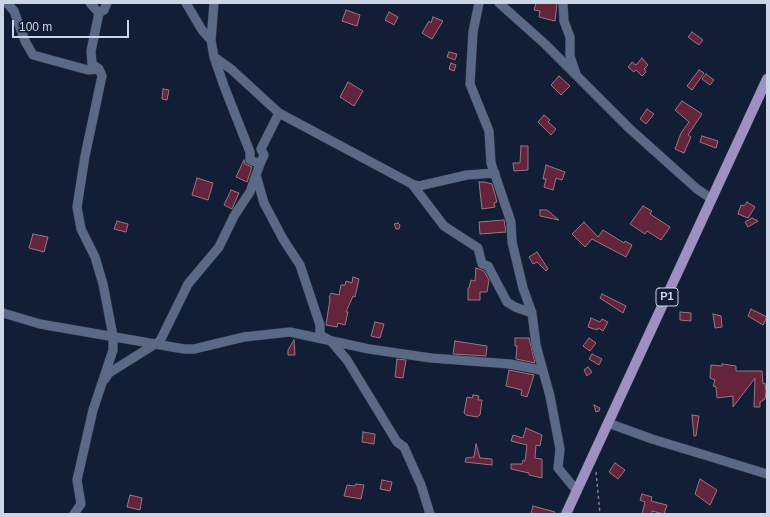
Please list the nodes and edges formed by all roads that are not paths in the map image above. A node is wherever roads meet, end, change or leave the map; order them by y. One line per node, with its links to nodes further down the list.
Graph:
1 (7, 3): 12 (street)
2 (90, 3): 9 (street)
3 (107, 3): 9 (street)
4 (186, 3): 10 (street)
5 (214, 3): 10 (street)
6 (479, 3): 17 (street)
7 (499, 3): 13 (street)
8 (563, 3): 13 (street)
9 (99, 14): 12 (street)
10 (211, 40): 11 (street)
11 (214, 56): 15 (street); 16 (street)
12 (99, 69): 23 (street)
13 (577, 77): 20 (street)
14 (767, 79): 20 (main road, P1)
15 (278, 113): 16 (street); 19 (street)
16 (260, 164): 18 (street)
17 (496, 173): 19 (street); 22 (street)
18 (256, 175): 24 (street); 25 (street)
19 (412, 184): 22 (street)
20 (712, 199): 28 (main road, P1)
21 (3, 313): 23 (street)
22 (532, 313): 26 (street)
23 (112, 336): 25 (street); 27 (street)
24 (331, 342): 25 (street); 26 (street); 32 (street)
25 (155, 345): 27 (street)
26 (543, 371): 30 (street)
27 (103, 381): 31 (street)
28 (608, 423): 29 (street); 30 (main road, P1)
29 (767, 474)
30 (577, 491): 33 (main road, P1)
31 (74, 514)
32 (430, 514)
33 (566, 514)

